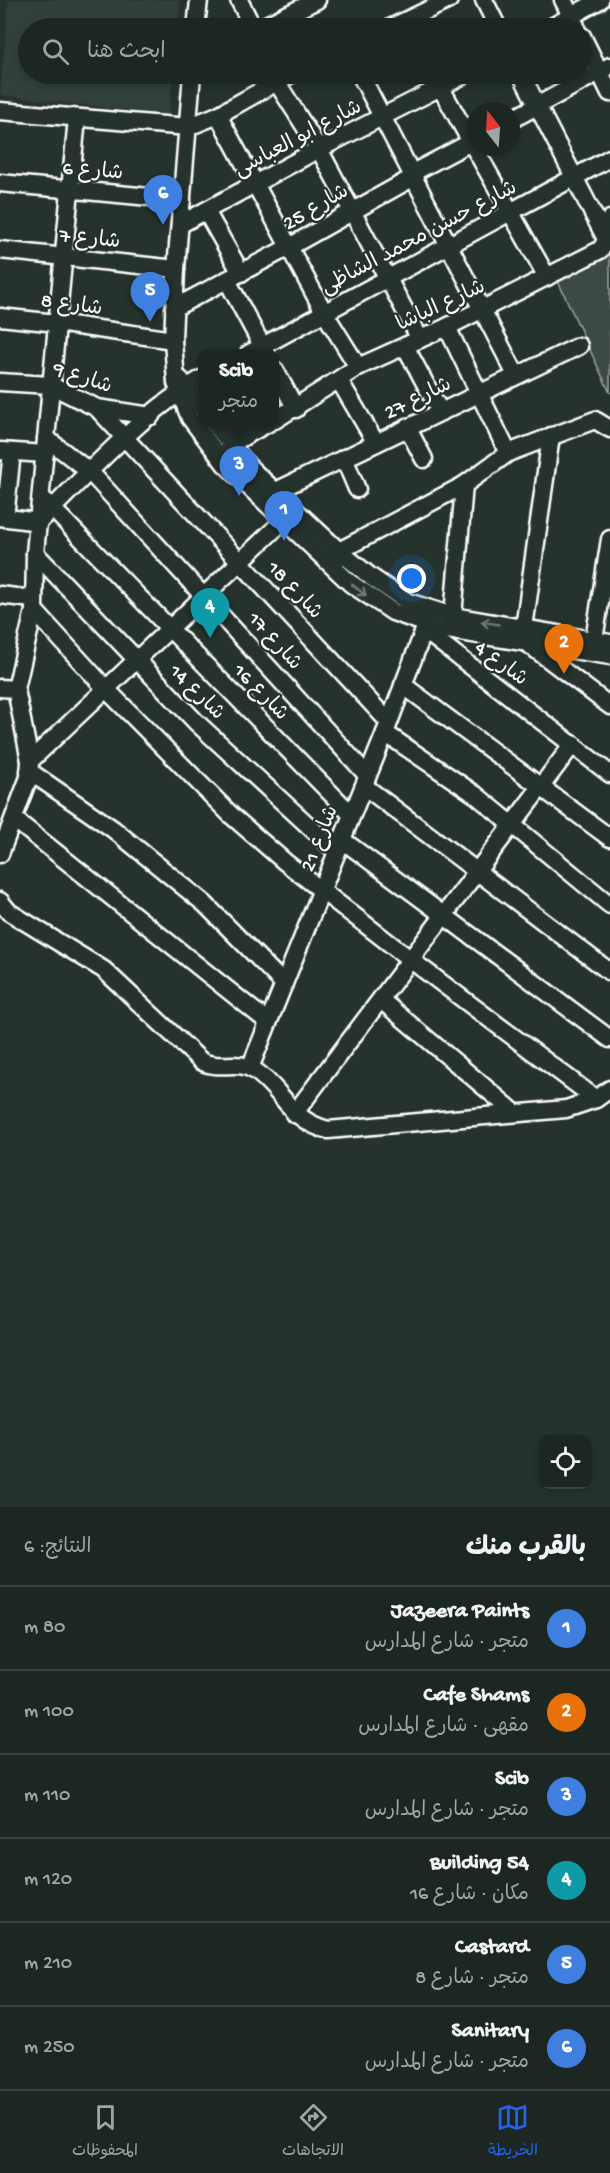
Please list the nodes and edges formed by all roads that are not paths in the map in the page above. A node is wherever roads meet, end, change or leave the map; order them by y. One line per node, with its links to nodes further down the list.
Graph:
1 (199, 0): 8 (street)
2 (239, 0): 9 (street)
3 (317, 0): 10 (street)
4 (449, 0): 11 (street)
5 (484, 0): 12 (street)
6 (563, 0): 13 (street)
7 (600, 0): 14 (street)
8 (197, 18)
9 (248, 18)
10 (280, 18)
11 (416, 18)
12 (493, 18)
13 (573, 18)
14 (580, 18)
15 (592, 51): 16 (street)
16 (604, 69): 25 (street)
17 (191, 84): 32 (street)
18 (271, 84): 28 (street)
19 (278, 84): 35 (street)
20 (365, 84): 31 (street)
21 (431, 84): 31 (street, شارع ابو العباسى)
22 (439, 84): 33 (street)
23 (526, 84): 26 (street)
24 (577, 84): 26 (street)
25 (610, 93)
26 (537, 106): 29 (street); 39 (street)
27 (0, 111): 30 (street)
28 (218, 115): 32 (street); 41 (street)
29 (520, 115)
30 (77, 118): 32 (street); 42 (street)
31 (382, 118): 35 (street, شارع ابو العباسى); 38 (street)
32 (188, 127): 43 (street)
33 (466, 129)
34 (466, 145): 38 (street, شارع 25)
35 (319, 149): 41 (street, شارع ابو العباسى); 45 (street)
36 (481, 156): 46 (street)
37 (610, 158): 39 (street, شارع حسن محمد الشاظى)
38 (412, 178): 45 (street, شارع 25); 50 (street)
39 (573, 178): 46 (street, شارع حسن محمد الشاظى); 49 (street)
40 (0, 183): 42 (street, شارع 6)
41 (256, 184): 44 (street, شارع ابو العباسى); 51 (street)
42 (70, 190): 43 (street, شارع 6); 53 (street)
43 (182, 200): 48 (street)
44 (206, 211): 48 (street, شارع ابو العباسى); 55 (street)
45 (350, 211): 51 (street, شارع 25); 57 (street)
46 (512, 212): 50 (street, شارع حسن محمد الشاظى); 56 (street)
47 (610, 219): 49 (street)
48 (181, 224): 54 (street)
49 (606, 239): 56 (street, شارع الباشا)
50 (450, 246): 57 (street, شارع حسن محمد الشاظى); 59 (street)
51 (289, 247): 55 (street, شارع 25); 60 (street)
52 (0, 250): 53 (street, شارع 7)
53 (65, 256): 54 (street, شارع 7); 62 (street)
54 (176, 269): 58 (street)
55 (234, 276): 58 (street, شارع 25); 67 (street)
56 (547, 277): 59 (street, شارع الباشا)
57 (387, 278): 60 (street, شارع حسن محمد الشاظى); 65 (street)
58 (174, 308): 64 (street)
59 (483, 309): 63 (street, شارع الباشا); 70 (street)
60 (324, 312): 68 (street, شارع حسن محمد الشاظى); 69 (street)
61 (0, 317): 62 (street, شارع 8)
62 (57, 323): 64 (street, شارع 8); 75 (street)
63 (447, 327): 65 (street, شارع الباشا); 77 (street)
64 (173, 340): 76 (street)
65 (412, 342): 69 (street, شارع الباشا); 81 (street)
66 (579, 346): 70 (street, شارع 27)
67 (258, 349)
68 (262, 349)
69 (358, 367): 73 (street, شارع الباشا)
70 (516, 375): 77 (street, شارع 27)
71 (279, 377): 80 (street)
72 (198, 380): 76 (street)
73 (339, 380): 80 (street, شارع الباشا); 90 (street)
74 (0, 382): 75 (street, شارع 9)
75 (50, 385): 79 (street, شارع 9); 92 (street)
76 (180, 385): 78 (street); 82 (street); 103 (street)
77 (479, 393): 81 (street, شارع 27); 94 (street)
78 (198, 403)
79 (97, 408): 82 (street, شارع 9); 89 (street, شارع 18)
80 (296, 409): 83 (street, شارع الباشا)
81 (440, 411): 86 (street, شارع 27)
82 (151, 416): 89 (street)
83 (279, 418)
84 (216, 427): 91 (street)
85 (263, 427): 91 (street)
86 (407, 427): 90 (street, شارع 27); 96 (street)
87 (610, 429): 88 (street)
88 (551, 436): 94 (street); 116 (street)
89 (125, 438): 97 (street); 108 (street, شارع 18)
90 (376, 443): 95 (street, شارع 27)
91 (229, 445): 100 (street)
92 (46, 446): 93 (street); 97 (street, شارع 17); 101 (street)
93 (6, 451): 102 (street)
94 (508, 453): 98 (street)
95 (344, 458): 99 (street); 100 (street, شارع 27)
96 (424, 459)
97 (90, 472): 101 (street); 110 (street, شارع 17)
98 (464, 484): 106 (street); 113 (street)
99 (357, 489)
100 (276, 491): 106 (street)
101 (46, 503): 104 (street); 115 (street, شارع 16)
102 (3, 517): 104 (street)
103 (284, 520): 108 (street); 109 (street)
104 (39, 522): 107 (street)
105 (610, 539): 117 (street)
106 (339, 550): 109 (street); 113 (street)
107 (35, 553): 112 (street); 119 (street, شارع 14)
108 (240, 562): 110 (street); 124 (street, شارع 18)
109 (335, 568): 114 (street, one-way to 114)
110 (204, 594): 115 (street); 128 (street, شارع 17)
111 (0, 596): 112 (street)
112 (33, 604): 121 (street); 122 (street)
113 (453, 616): 116 (street, one-way to 113)
114 (425, 628): 116 (street); 120 (street, شارع 21); 125 (street, شارع 4)
115 (170, 629): 119 (street); 130 (street, شارع 16)
116 (525, 635): 117 (street); 118 (street); 123 (street)
117 (602, 641)
118 (610, 656)
119 (137, 659): 122 (street); 134 (street, شارع 14)
120 (403, 685): 124 (street, شارع 21); 129 (street)
121 (8, 689): 126 (street)
122 (106, 689): 126 (street); 137 (street)
123 (610, 706)
124 (387, 727): 128 (street, شارع 21); 132 (street, شارع 18)
125 (573, 744): 127 (street, شارع 4); 129 (street)
126 (30, 766): 131 (street); 143 (street)
127 (610, 774)
128 (365, 780): 130 (street, شارع 21); 136 (street, شارع 17)
129 (541, 788): 132 (street); 133 (street)
130 (351, 814): 134 (street, شارع 21)
131 (15, 819): 135 (street); 145 (street)
132 (511, 825): 136 (street); 139 (street, شارع 18)
133 (610, 838)
134 (339, 845): 137 (street, شارع 21); 140 (street, شارع 14)
135 (0, 854)
136 (477, 871): 140 (street); 142 (street, شارع 17)
137 (321, 889): 141 (street); 143 (street, شارع 21)
138 (0, 901): 147 (street)
139 (610, 905)
140 (446, 915): 141 (street); 146 (street, شارع 14)
141 (411, 960): 144 (street); 149 (street)
142 (610, 972)
143 (284, 984): 145 (street, شارع 21)
144 (381, 1000): 150 (street); 151 (street)
145 (268, 1022): 147 (street, شارع 21)
146 (610, 1039)
147 (250, 1068): 151 (street)
148 (610, 1089): 149 (street)
149 (596, 1099): 150 (street)
150 (514, 1112): 151 (street)
151 (294, 1114)

